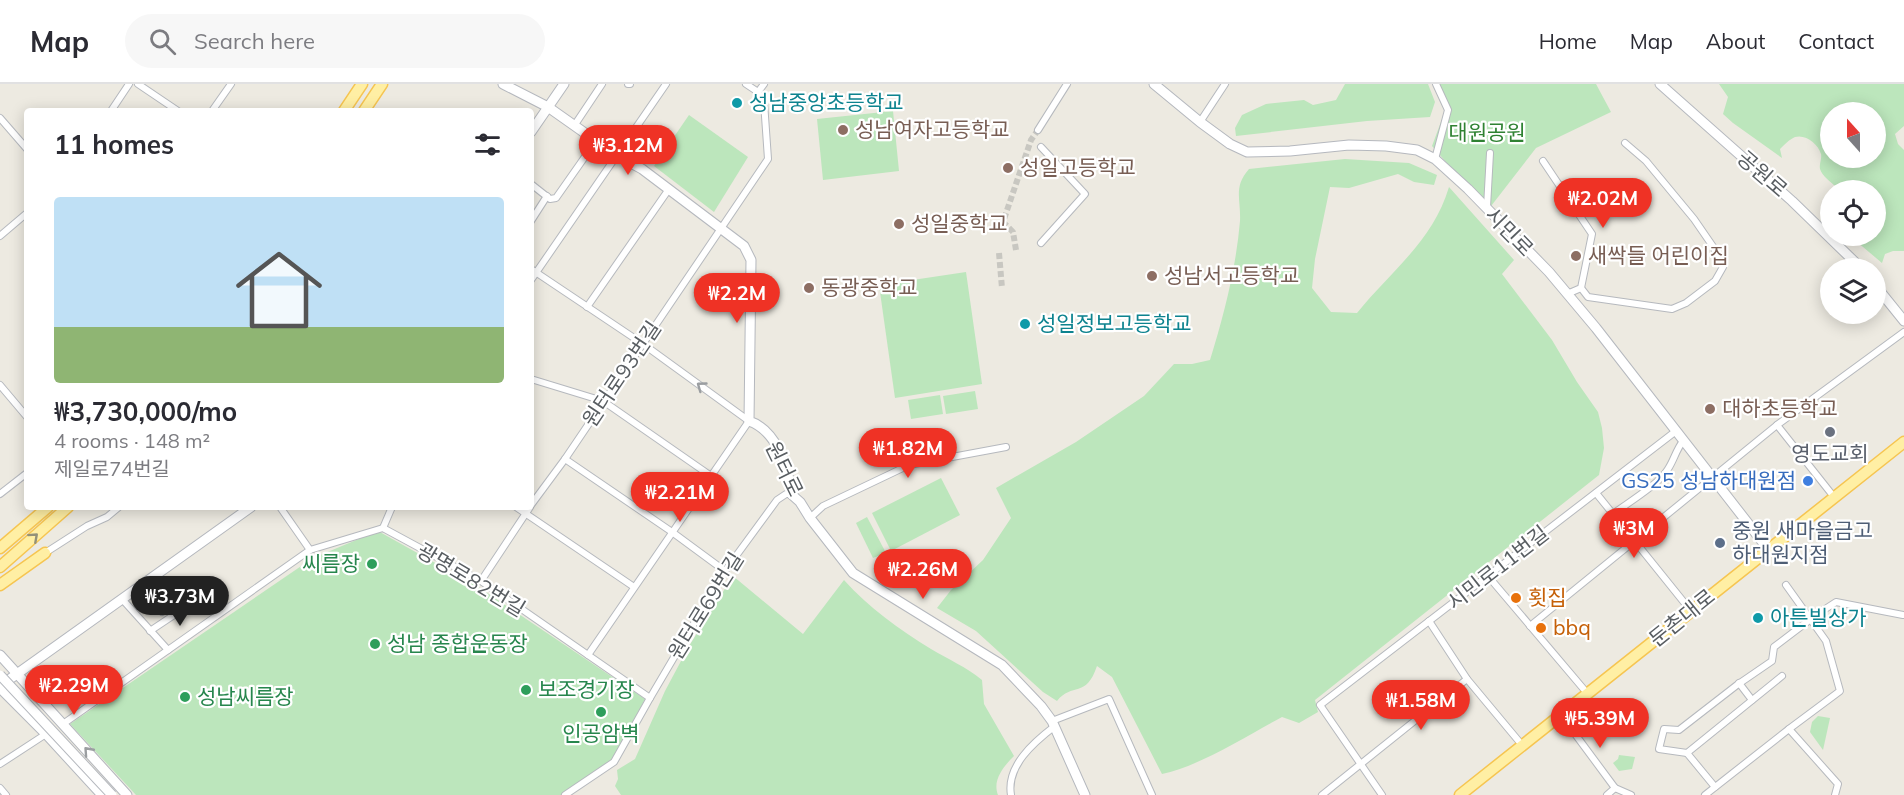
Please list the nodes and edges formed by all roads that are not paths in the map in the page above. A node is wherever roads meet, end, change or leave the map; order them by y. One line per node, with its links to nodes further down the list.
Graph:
1 (129, 84): 19 (street)
2 (138, 84): 20 (street)
3 (231, 84): 21 (street)
4 (362, 84): 22 (main road)
5 (382, 84): 23 (main road)
6 (503, 84): 18 (main road, 원터로)
7 (564, 84): 18 (main road)
8 (602, 84): 26 (street)
9 (666, 84): 34 (street)
10 (746, 84): 17 (street)
11 (764, 84): 17 (street)
12 (1067, 84): 28 (street)
13 (1154, 84): 25 (main road, 시민로)
14 (1225, 84): 25 (street)
15 (1436, 84): 35 (street)
16 (1660, 84): 46 (main road, 공원로)
17 (758, 92): 43 (street, 원터로93번길)
18 (548, 107): 26 (main road, 원터로); 27 (main road)
19 (113, 108)
20 (174, 108)
21 (214, 108)
22 (346, 108)
23 (365, 108)
24 (0, 118): 31 (street)
25 (1200, 122): 35 (main road, 시민로)
26 (574, 126): 29 (main road, 원터로)
27 (534, 128)
28 (1038, 130)
29 (596, 141): 34 (main road, 원터로); 39 (street)
30 (1625, 143): 48 (street)
31 (24, 146)
32 (1041, 147): 45 (street)
33 (1490, 153): 40 (street)
34 (616, 155): 38 (main road, 원터로); 47 (street)
35 (1435, 159): 40 (main road, 시민로)
36 (1543, 161): 48 (street)
37 (534, 186): 39 (street)
38 (669, 189): 43 (main road, 원터로); 51 (street)
39 (547, 196): 42 (street)
40 (1486, 208): 49 (main road, 시민로)
41 (24, 216): 44 (street)
42 (534, 216)
43 (720, 229): 54 (street, 원터로93번길); 59 (main road, 원터로)
44 (0, 237)
45 (1041, 243)
46 (1851, 258)
47 (534, 270): 51 (street)
48 (1581, 288): 49 (street)
49 (1567, 294): 61 (main road, 시민로)
50 (1886, 299): 52 (main road)
51 (587, 307): 54 (street)
52 (1904, 321)
53 (1904, 332): 60 (street)
54 (643, 344): 57 (street, 원터로93번길); 59 (street, one-way to 54)
55 (534, 380): 57 (street)
56 (0, 385): 58 (street)
57 (603, 401): 65 (street, 원터로93번길); 67 (street)
58 (24, 413)
59 (749, 421): 67 (street); 71 (main road, 원터로)
60 (1777, 425): 68 (street); 72 (street)
61 (1676, 431): 62 (main road, 시민로); 69 (street, 시민로11번길)
62 (1683, 441): 68 (main road, 시민로); 83 (street)
63 (1904, 442): 72 (main road, 둔촌대로)
64 (1006, 447): 84 (street)
65 (565, 459): 73 (street, 원터로93번길); 86 (street)
66 (24, 475): 70 (street)
67 (711, 476): 86 (street)
68 (1711, 477): 87 (street); 89 (main road, 시민로)
69 (1596, 493): 83 (street); 94 (street, 시민로11번길)
70 (0, 494)
71 (791, 494): 84 (main road, 원터로); 93 (street, 원터로69번길)
72 (1834, 497): 89 (main road, 둔촌대로)
73 (534, 501)
74 (44, 510): 88 (main road)
75 (65, 510): 92 (main road, one-way to 75)
76 (115, 510): 91 (street)
77 (247, 510): 97 (main road)
78 (282, 510): 90 (street)
79 (391, 510): 85 (street)
80 (520, 510): 82 (street)
81 (527, 510): 82 (street, 원터로93번길)
82 (525, 513): 95 (street, 원터로93번길); 99 (street)
83 (1613, 514): 87 (street)
84 (810, 518): 122 (main road, 원터로)
85 (383, 528): 90 (street); 95 (street, 광명로82번길)
86 (672, 531): 93 (street); 99 (street)
87 (1634, 540): 102 (street); 107 (street)
88 (0, 548)
89 (1768, 549): 102 (main road, 둔촌대로)
90 (310, 550): 109 (street)
91 (45, 554): 96 (main road)
92 (0, 567)
93 (725, 571): 119 (street, 원터로69번길)
94 (1488, 576): 106 (street, 시민로11번길); 107 (street)
95 (480, 581): 110 (street, 광명로82번길)
96 (0, 585)
97 (141, 585): 101 (main road); 103 (street)
98 (1786, 585): 105 (street)
99 (634, 587): 110 (street)
100 (213, 589): 108 (street)
101 (122, 599): 108 (street); 112 (main road)
102 (1691, 611): 118 (main road, 둔촌대로)
103 (162, 612)
104 (1903, 615): 105 (street)
105 (1810, 619): 116 (street); 124 (street)
106 (1429, 621): 115 (street); 129 (street, 시민로11번길)
107 (1530, 626): 118 (street)
108 (150, 630): 109 (street)
109 (168, 650): 123 (street)
110 (588, 655): 119 (street, 광명로82번길)
111 (0, 656): 112 (main road)
112 (17, 674): 117 (main road); 123 (main road)
113 (0, 675): 135 (main road, bridge)
114 (1782, 676): 120 (street)
115 (1467, 679): 126 (street); 129 (street)
116 (1739, 683): 120 (street); 127 (street)
117 (0, 687): 125 (main road)
118 (1587, 693): 121 (main road, 둔촌대로)
119 (650, 698): 137 (street, 원터로69번길)
120 (1752, 700): 127 (street)
121 (1561, 715): 126 (main road, 둔촌대로); 132 (street)
122 (1053, 723): 138 (street); 139 (main road, 원터로); 140 (street)
123 (63, 724): 136 (main road, one-way to 123)
124 (1789, 729): 130 (street); 147 (street)
125 (46, 734): 128 (street); 134 (main road)
126 (1522, 746): 143 (main road, 둔촌대로)
127 (1687, 753): 130 (street)
128 (0, 764)
129 (1360, 764): 141 (street); 142 (street)
130 (1715, 787): 146 (street)
131 (0, 788): 133 (street)
132 (1615, 788): 144 (street); 145 (street)
133 (6, 795)
134 (102, 795)
135 (112, 795)
136 (127, 795)
137 (565, 795)
138 (1011, 795)
139 (1085, 795)
140 (1152, 795)
141 (1322, 795)
142 (1382, 795)
143 (1460, 795)
144 (1606, 795)
145 (1631, 795)
146 (1705, 795)
147 (1835, 795)

